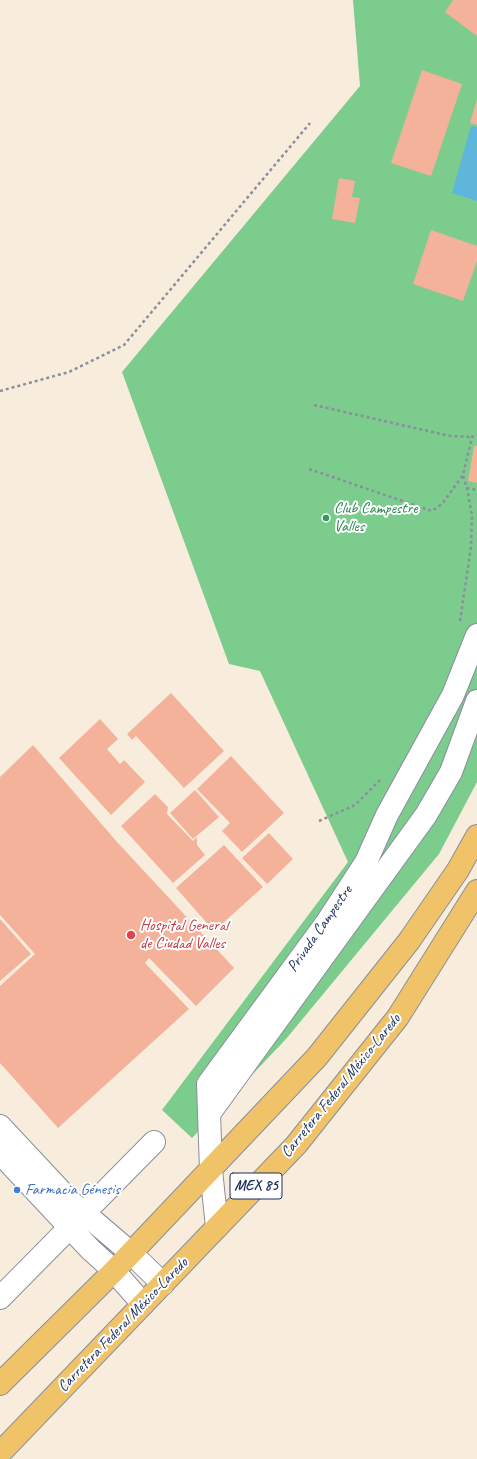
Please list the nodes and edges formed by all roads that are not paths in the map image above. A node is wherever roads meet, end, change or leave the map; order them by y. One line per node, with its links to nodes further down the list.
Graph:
1 (468, 632): 5 (street, Privada Campestre)
2 (477, 701): 5 (street)
3 (477, 836): 9 (main road, MEX 85)
4 (477, 891): 11 (main road, Carretera Federal México-Laredo / MEX 85)
5 (209, 1114): 9 (street, Privada Campestre)
6 (0, 1126): 10 (street)
7 (154, 1142): 10 (street)
8 (0, 1153): 10 (street)
9 (211, 1170): 11 (street, Privada Campestre); 12 (main road, MEX 85)
10 (77, 1221): 12 (street); 13 (street); 15 (street)
11 (217, 1228): 14 (main road, Carretera Federal México-Laredo / MEX 85)
12 (131, 1253): 13 (main road, MEX 85); 14 (street)
13 (114, 1271): 16 (street); 17 (main road, MEX 85)
14 (163, 1284): 16 (main road, Carretera Federal México-Laredo / MEX 85)
15 (0, 1298)
16 (143, 1304): 18 (main road, Carretera Federal México-Laredo / MEX 85)
17 (0, 1384)
18 (0, 1453)

